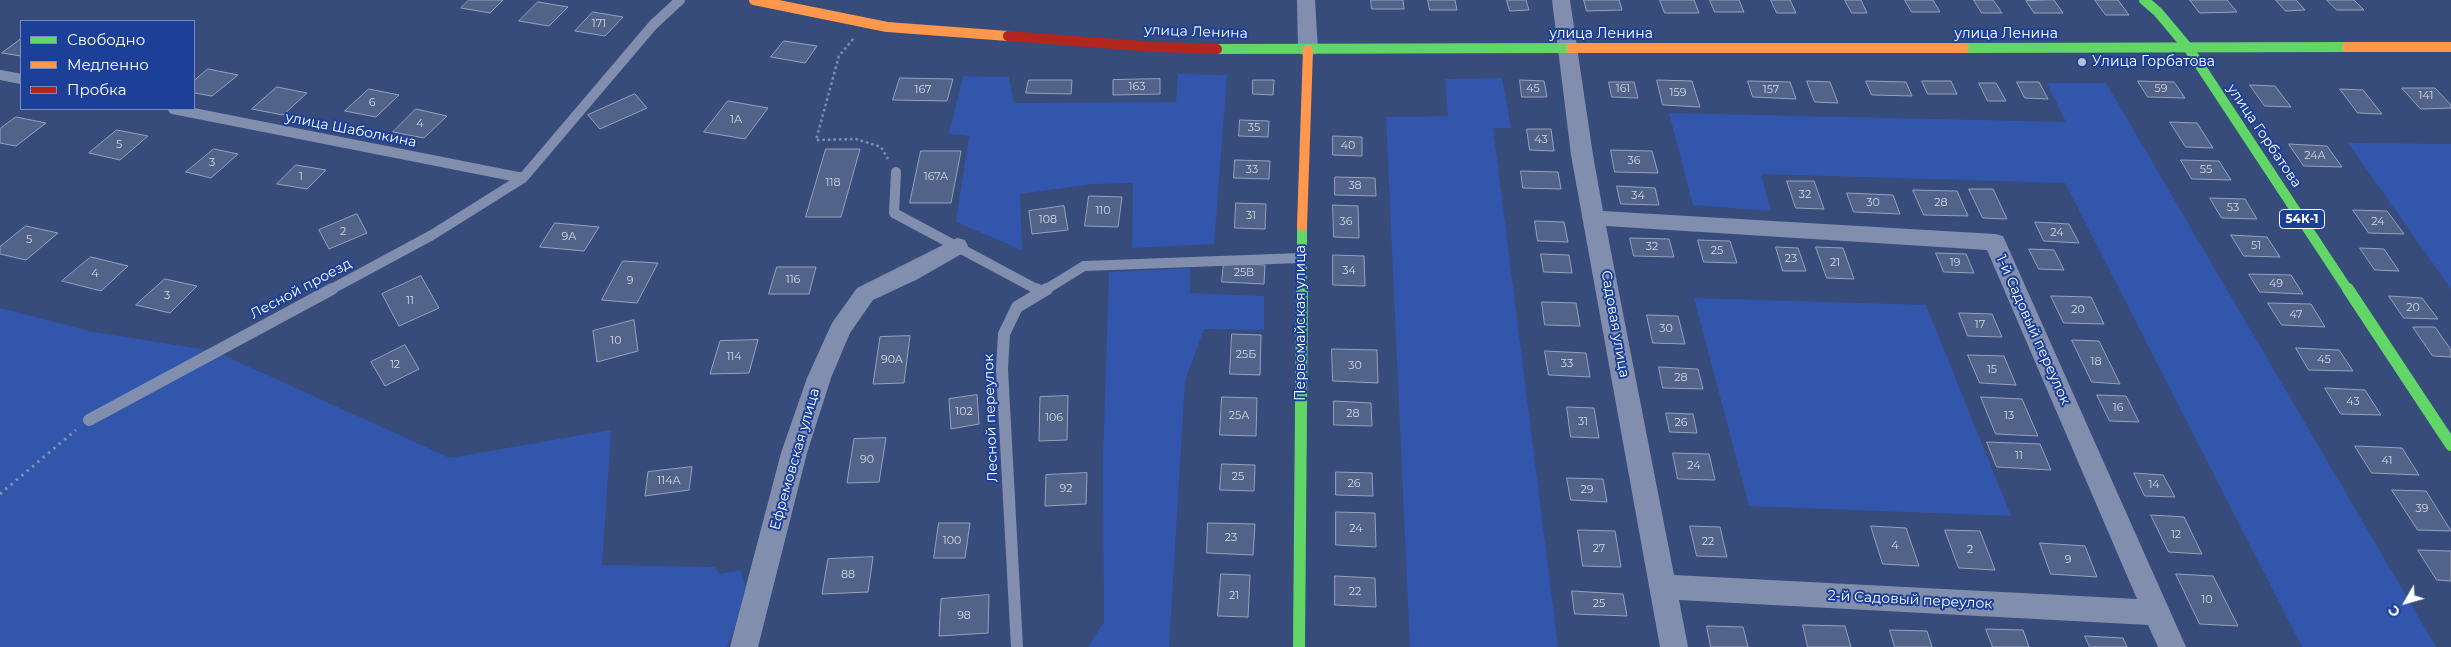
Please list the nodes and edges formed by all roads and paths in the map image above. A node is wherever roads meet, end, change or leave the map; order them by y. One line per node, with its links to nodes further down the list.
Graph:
1 (680, 0): 15 (lane, Лесной проезд)
2 (754, 0): 6 (main road, улица Ленина)
3 (1306, 0): 10 (street, Первомайская улица)
4 (1561, 0): 8 (street, Садовая улица)
5 (2144, 0): 9 (main road, улица Горбатова / 54К-1)
6 (866, 24): 10 (main road, улица Ленина); 14 (path)
7 (2451, 47): 9 (main road, улица Ленина)
8 (1570, 49): 9 (main road, улица Ленина); 10 (main road, улица Ленина); 16 (street, Садовая улица)
9 (2189, 49): 21 (main road, улица Горбатова / 54К-1)
10 (1308, 50): 18 (main road, Первомайская улица)
11 (0, 74): 12 (lane)
12 (20, 79)
13 (178, 110): 15 (lane, улица Шаболкина)
14 (896, 172): 17 (lane)
15 (523, 178): 20 (lane, Лесной проезд)
16 (1595, 218): 23 (street, Садовая улица); 24 (street, 1-й Садовый переулок)
17 (957, 246): 19 (lane); 25 (street, Ефремовская улица)
18 (1301, 258): 19 (lane, Лесной переулок); 27 (main road, Первомайская улица)
19 (1042, 292): 26 (lane, Лесной переулок)
20 (89, 420): 22 (path)
21 (2451, 445)
22 (0, 494)
23 (1663, 587): 24 (street, 2-й Садовый переулок); 28 (street, Садовая улица)
24 (2157, 613): 29 (street, 1-й Садовый переулок)
25 (744, 647)
26 (1017, 647)
27 (1299, 647)
28 (1674, 647)
29 (2172, 647)

